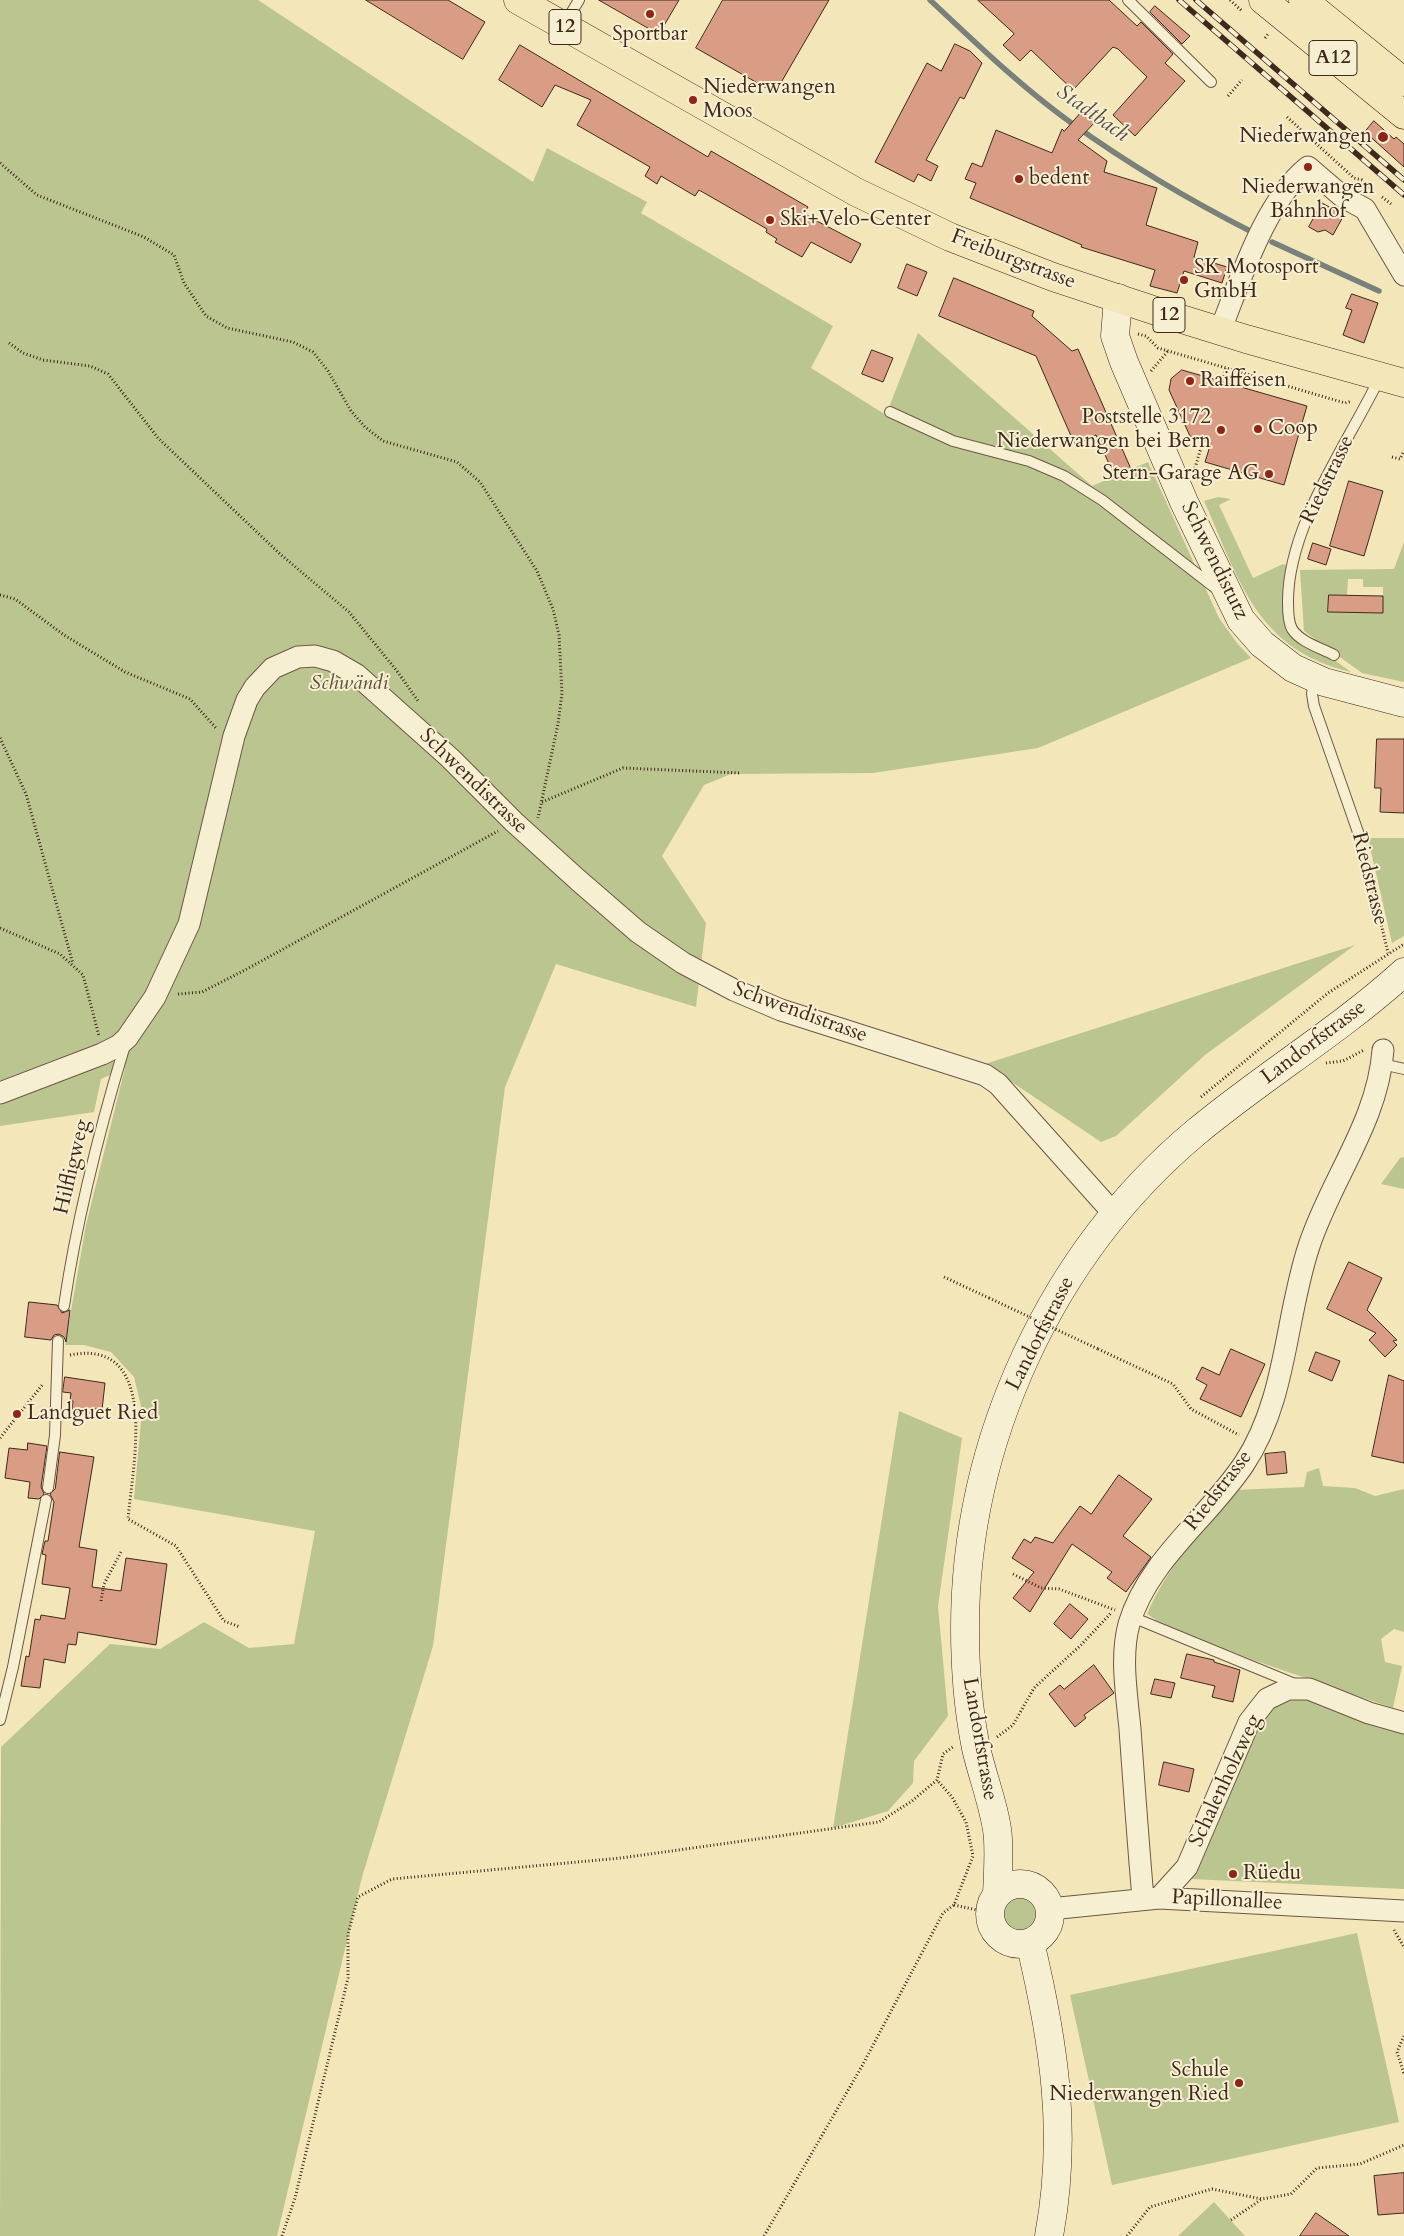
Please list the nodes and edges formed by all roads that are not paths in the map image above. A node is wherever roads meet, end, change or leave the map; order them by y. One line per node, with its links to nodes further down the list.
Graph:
1 (518, 0): 6 (main road, Freiburgstrasse / 12)
2 (579, 0): 6 (lane)
3 (1128, 0): 7 (lane)
4 (1263, 0): 9 (main road, A12)
5 (1303, 0): 8 (main road, A12)
6 (563, 26): 11 (main road, Freiburgstrasse / 12)
7 (1211, 82)
8 (1404, 82)
9 (1404, 115)
10 (1404, 275): 12 (street)
11 (1118, 298): 12 (main road, Freiburgstrasse / 12); 15 (street, Schwendistutz)
12 (1220, 331): 13 (main road, Freiburgstrasse / 12)
13 (1392, 379): 16 (lane, Riedstrasse)
14 (890, 412): 15 (lane)
15 (1227, 596): 17 (street, Schwendistutz)
16 (1334, 655)
17 (1313, 686): 18 (street, Schwendistutz); 19 (lane, Riedstrasse)
18 (1404, 702)
19 (1359, 835)
20 (1396, 962): 25 (street, Landorfstrasse)
21 (127, 1038): 24 (street, Schwendistrasse); 25 (street, Schwendistrasse); 26 (lane, Hilfligweg)
22 (1382, 1057): 23 (lane); 30 (street, Riedstrasse)
23 (1404, 1069)
24 (0, 1093)
25 (1115, 1215): 34 (street, Landorfstrasse)
26 (64, 1306)
27 (58, 1341): 28 (lane)
28 (48, 1488)
29 (46, 1500): 32 (lane)
30 (1123, 1613): 31 (lane, Schalenholzweg); 36 (street, Riedstrasse)
31 (1309, 1689): 33 (street, Schalenholzweg); 36 (street, Schalenholzweg)
32 (0, 1720)
33 (1404, 1723)
34 (998, 1837): 35 (street, Landorfstrasse); 37 (street, Landorfstrasse)
35 (1031, 1886): 37 (street); 38 (street, Landorfstrasse)
36 (1151, 1898): 38 (street, Papillonallee); 39 (street, Papillonallee)
37 (994, 1903): 40 (street, Landorfstrasse)
38 (1050, 1909): 40 (street)
39 (1404, 1911)
40 (1030, 1942): 41 (street)
41 (1049, 2236)

